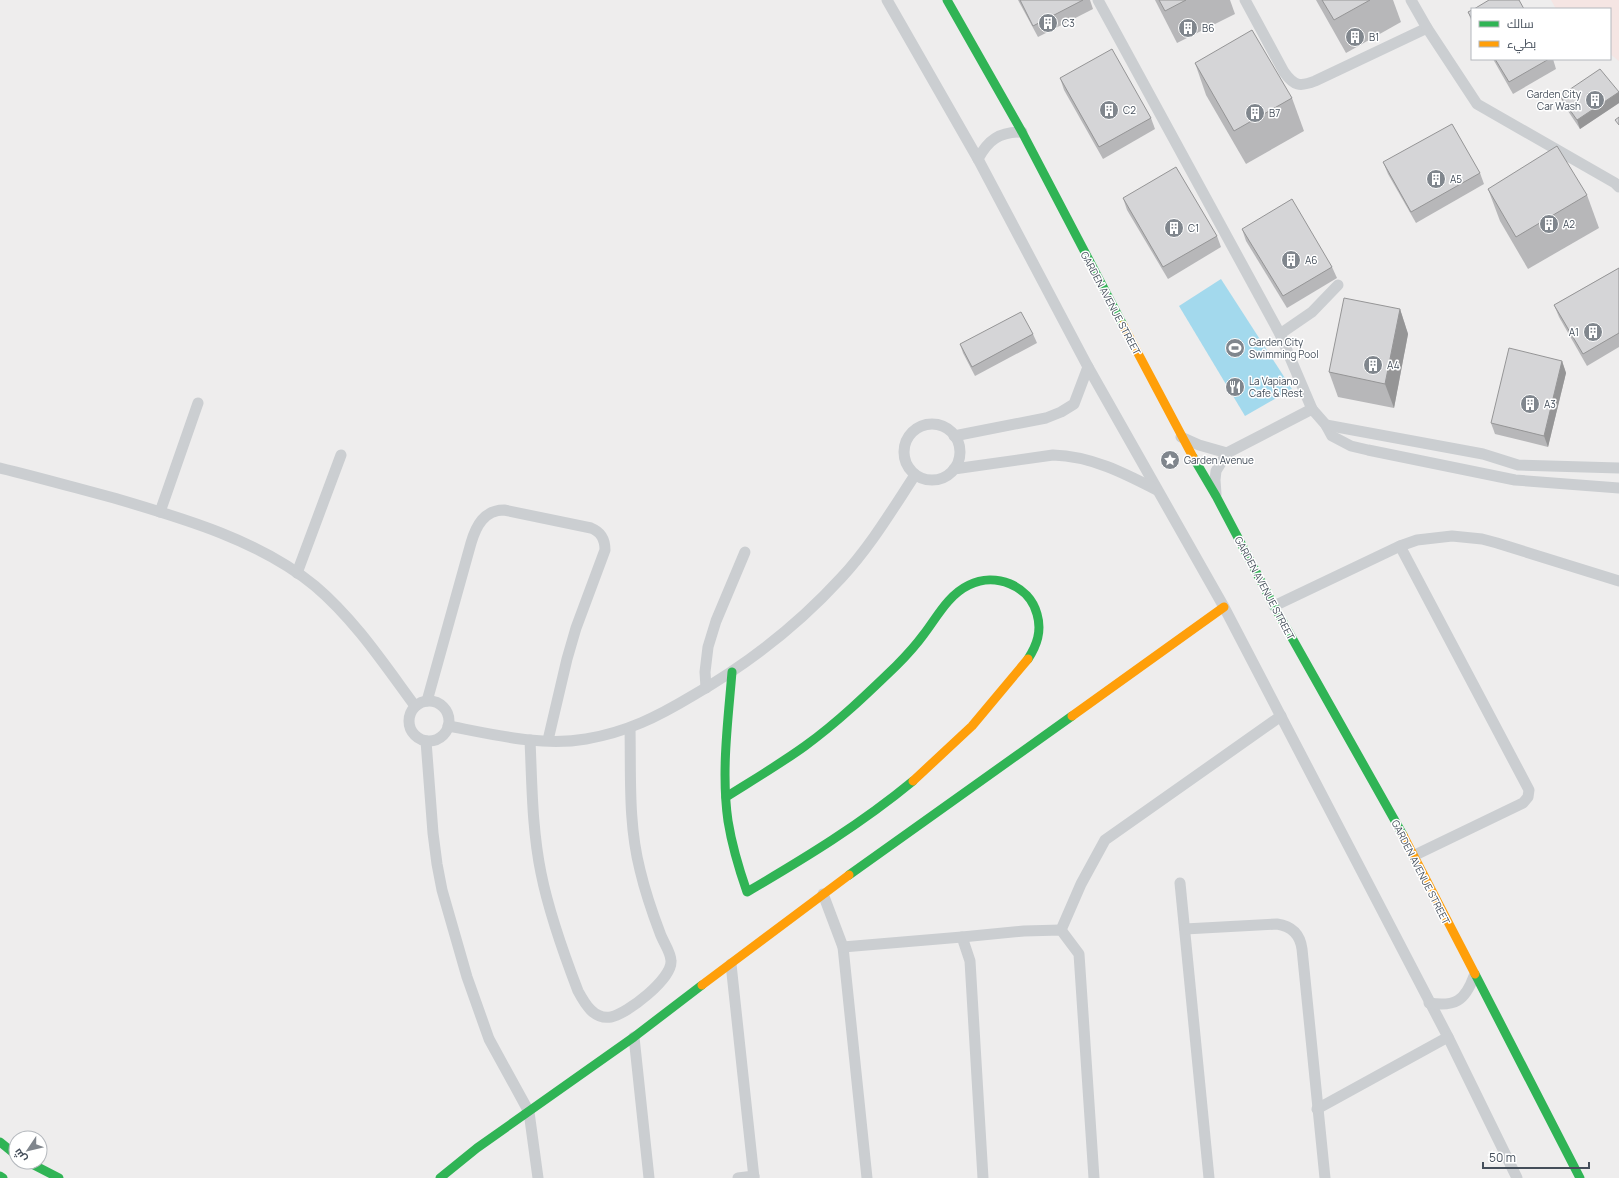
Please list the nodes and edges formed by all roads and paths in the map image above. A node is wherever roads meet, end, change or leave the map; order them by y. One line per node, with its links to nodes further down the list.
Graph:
1 (887, 0): 8 (street)
2 (946, 0): 7 (street, GARDEN AVENUE STREET)
3 (1098, 0): 11 (street)
4 (1245, 0): 6 (street)
5 (1411, 0): 6 (street)
6 (1427, 28): 9 (street)
7 (1022, 132): 8 (street); 17 (street, GARDEN AVENUE STREET)
8 (978, 159): 12 (street)
9 (1619, 187)
10 (1338, 285): 11 (street)
11 (1280, 334): 14 (street)
12 (1088, 367): 16 (street); 27 (street)
13 (198, 403): 29 (street)
14 (1312, 409): 15 (street); 18 (street)
15 (1326, 425): 20 (street); 25 (street)
16 (954, 436): 23 (street); 24 (street)
17 (1181, 437): 18 (street); 28 (street, GARDEN AVENUE STREET)
18 (1227, 453): 28 (street)
19 (341, 455): 32 (street)
20 (1518, 465): 22 (street); 25 (street)
21 (0, 468): 29 (street)
22 (1619, 468)
23 (954, 469): 24 (street); 27 (street)
24 (915, 475): 36 (street)
25 (1515, 480): 26 (street)
26 (1619, 488)
27 (1157, 490): 35 (street)
28 (1216, 496): 34 (street, GARDEN AVENUE STREET)
29 (160, 512): 32 (street)
30 (1400, 546): 33 (street); 34 (street); 47 (street)
31 (745, 552): 37 (street)
32 (297, 573): 39 (street)
33 (1619, 581)
34 (1274, 606): 47 (street, GARDEN AVENUE STREET)
35 (1224, 607): 40 (street); 49 (street)
36 (732, 672): 37 (street); 46 (street)
37 (706, 688): 42 (street)
38 (427, 701): 39 (street); 41 (street); 44 (street)
39 (415, 706): 45 (street)
40 (1281, 716): 51 (street); 56 (street)
41 (448, 726): 43 (street); 45 (street)
42 (630, 728): 43 (street); 44 (street)
43 (530, 740): 44 (street)
44 (548, 740)
45 (426, 741): 60 (street)
46 (726, 797): 46 (street)
47 (1413, 856): 55 (street, GARDEN AVENUE STREET)
48 (1180, 884): 50 (street)
49 (823, 894): 53 (street); 54 (street)
50 (1185, 929): 59 (street); 75 (street)
51 (1061, 930): 52 (street); 74 (street)
52 (962, 938): 53 (street); 73 (street)
53 (843, 947): 72 (street)
54 (731, 964): 57 (street); 65 (street)
55 (1474, 976): 56 (street); 78 (street, GARDEN AVENUE STREET)
56 (1429, 1003): 58 (street)
57 (634, 1037): 60 (street); 70 (street)
58 (1448, 1037): 59 (street); 77 (street)
59 (1317, 1109): 76 (street)
60 (529, 1112): 68 (street); 69 (street)
61 (0, 1142): 62 (street)
62 (8, 1148)
63 (44, 1170): 67 (street)
64 (0, 1176): 66 (street)
65 (754, 1177): 71 (street)
66 (3, 1178)
67 (59, 1178)
68 (440, 1178)
69 (538, 1178)
70 (649, 1178)
71 (738, 1178)
72 (867, 1178)
73 (983, 1178)
74 (1094, 1178)
75 (1209, 1178)
76 (1325, 1178)
77 (1517, 1178)
78 (1580, 1178)

